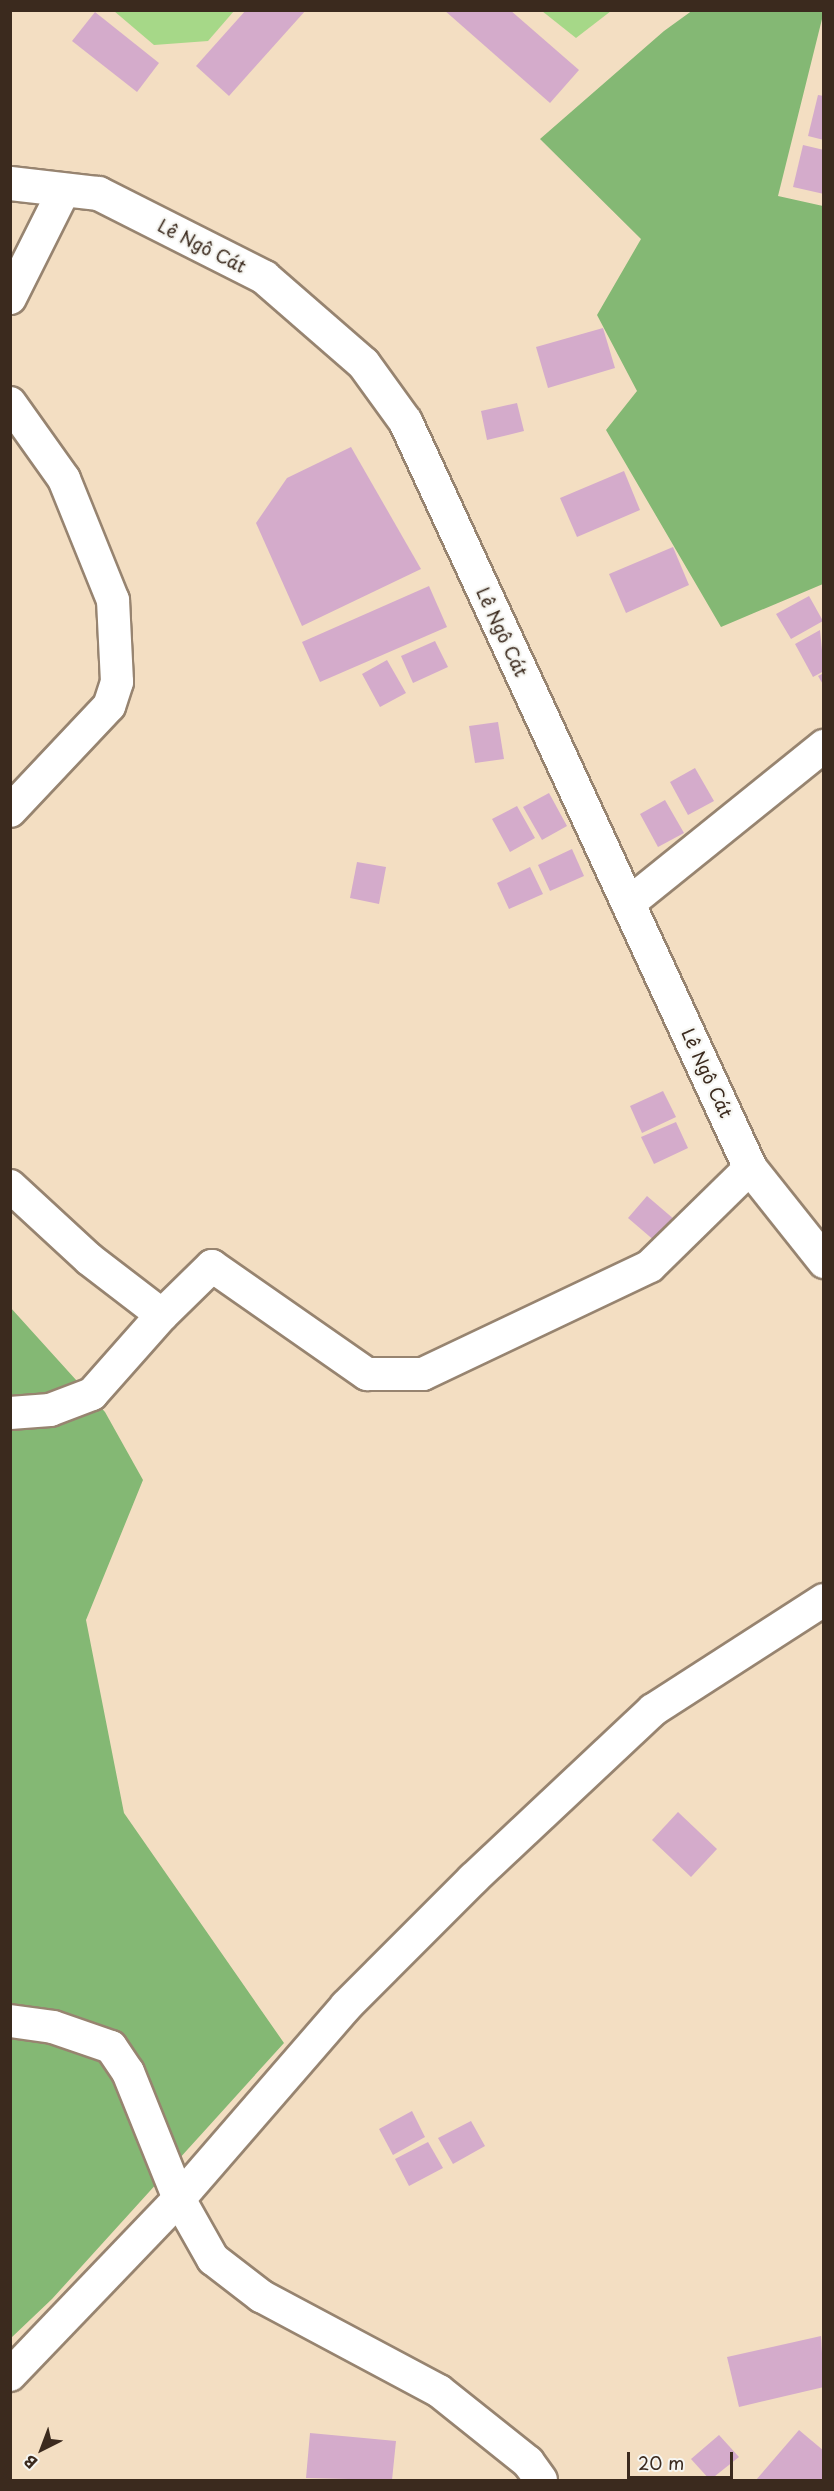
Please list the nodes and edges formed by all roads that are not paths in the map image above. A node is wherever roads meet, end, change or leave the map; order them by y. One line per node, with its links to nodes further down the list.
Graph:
1 (10, 183): 2 (street, Lê Ngô Cát)
2 (64, 189): 3 (street); 7 (street, Lê Ngô Cát)
3 (10, 298)
4 (10, 403): 6 (street)
5 (824, 746): 7 (street)
6 (10, 811)
7 (628, 904): 8 (street, Lê Ngô Cát)
8 (750, 1168): 10 (street, Lê Ngô Cát); 11 (street)
9 (10, 1186): 11 (street)
10 (824, 1261)
11 (162, 1315): 12 (street)
12 (10, 1413)
13 (824, 1600): 15 (street)
14 (10, 2020): 15 (street)
15 (179, 2199): 16 (street); 17 (street)
16 (10, 2375)
17 (541, 2481)

